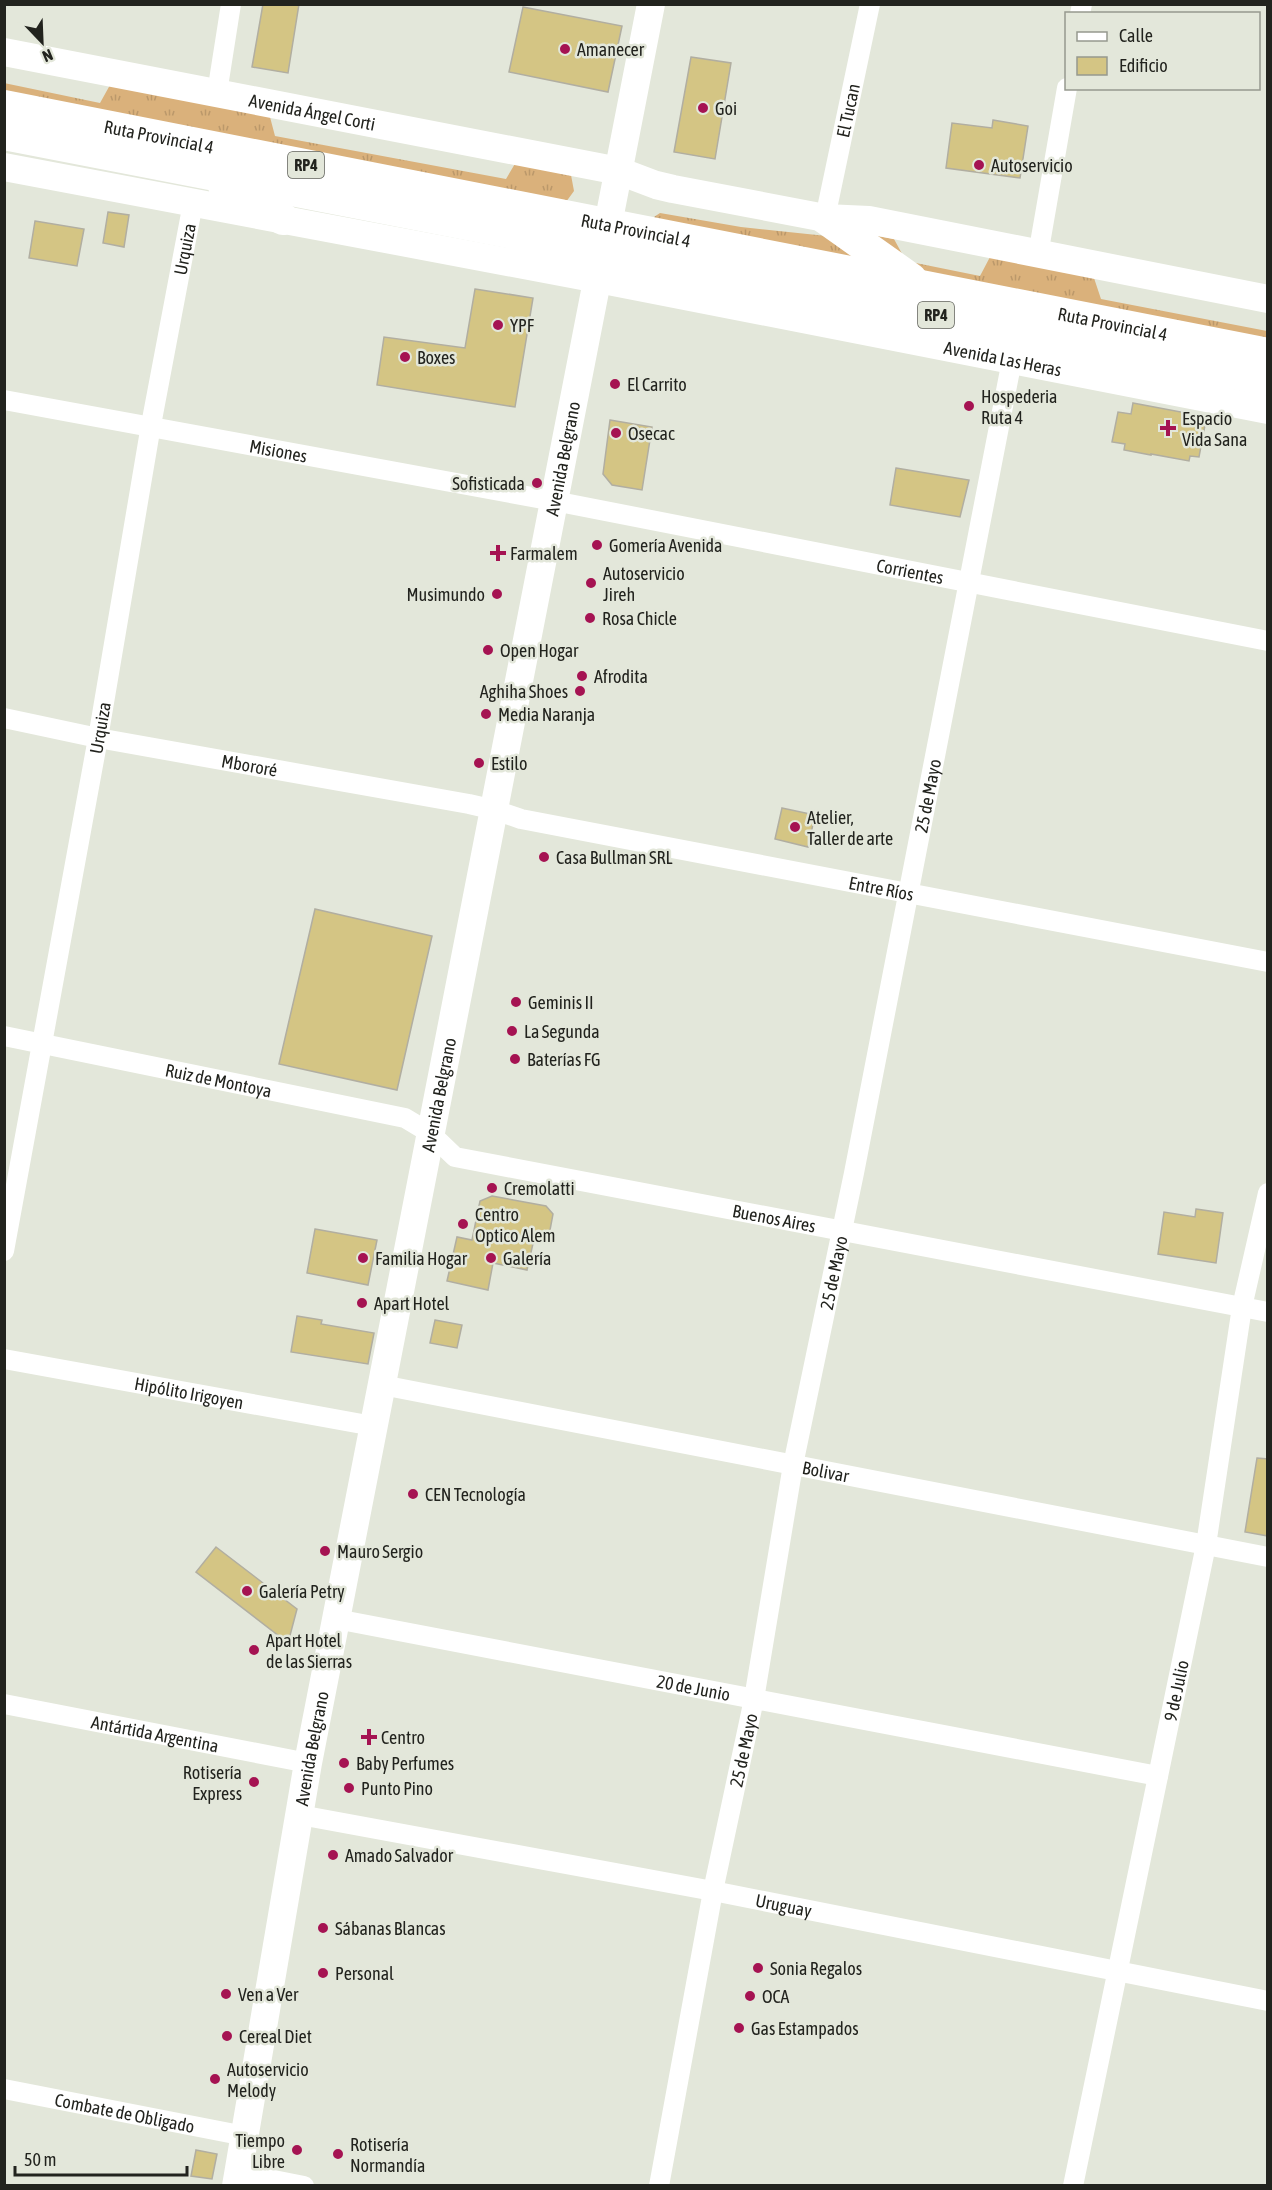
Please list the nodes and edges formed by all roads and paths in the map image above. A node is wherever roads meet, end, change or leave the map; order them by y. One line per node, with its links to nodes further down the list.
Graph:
1 (231, 4): 6 (street)
2 (651, 4): 10 (main road, Avenida Belgrano)
3 (870, 4): 12 (street, El Tucan)
4 (4, 52): 6 (main road, Avenida Ángel Corti)
5 (1067, 90): 15 (street)
6 (217, 93): 10 (main road, Avenida Ángel Corti)
7 (4, 106): 14 (main road, Ruta Provincial 4 / RP4)
8 (4, 134): 11 (main road, Ruta Provincial 4 / RP4)
9 (4, 167): 11 (main road)
10 (619, 171): 12 (main road); 14 (main road, Avenida Belgrano)
11 (198, 188): 13 (main road); 14 (main road, Ruta Provincial 4 / RP4); 23 (street, Urquiza)
12 (825, 218): 15 (main road); 16 (main road)
13 (283, 219): 14 (main road)
14 (603, 251): 16 (main road, Ruta Provincial 4 / RP4); 19 (main road, Avenida Las Heras); 20 (main road, Ruta Provincial 4 / RP4); 24 (main road, Avenida Belgrano)
15 (1038, 255): 17 (main road)
16 (919, 285): 18 (main road, Ruta Provincial 4 / RP4)
17 (1268, 299)
18 (1268, 354)
19 (1012, 360): 22 (main road, Avenida Las Heras); 25 (street, 25 de Mayo)
20 (1268, 380)
21 (4, 400): 23 (street, Misiones)
22 (1268, 410)
23 (151, 425): 24 (street, Misiones); 28 (street, Urquiza)
24 (554, 501): 25 (street, Corrientes); 29 (main road, Avenida Belgrano)
25 (970, 582): 26 (street, Corrientes); 30 (street, 25 de Mayo)
26 (1268, 641)
27 (4, 718): 28 (street, Mbororé)
28 (99, 738): 29 (street, Mbororé); 33 (street, Urquiza)
29 (495, 810): 30 (street, Entre Ríos); 34 (main road, Avenida Belgrano)
30 (908, 895): 31 (street, Entre Ríos); 36 (street, 25 de Mayo)
31 (1268, 962)
32 (4, 1036): 33 (street, Ruiz de Montoya)
33 (43, 1044): 34 (street, Ruiz de Montoya); 37 (street, Urquiza)
34 (430, 1133): 36 (street, Buenos Aires); 41 (main road, Avenida Belgrano)
35 (1268, 1193): 38 (street, 9 de Julio)
36 (841, 1232): 38 (street, Buenos Aires); 43 (street, 25 de Mayo)
37 (4, 1251)
38 (1242, 1307): 39 (street, Buenos Aires); 44 (street, 9 de Julio)
39 (1268, 1312)
40 (4, 1359): 42 (street, Hipólito Irigoyen)
41 (382, 1385): 42 (main road, Avenida Belgrano); 43 (street, Bolivar)
42 (373, 1426): 46 (main road, Avenida Belgrano)
43 (794, 1465): 44 (street, Bolivar); 47 (street, 25 de Mayo)
44 (1206, 1545): 45 (street, Bolivar); 50 (street, 9 de Julio)
45 (1268, 1557)
46 (336, 1619): 47 (street, 20 de Junio); 49 (main road, Avenida Belgrano)
47 (754, 1699): 50 (street, 20 de Junio); 52 (street, 25 de Mayo)
48 (4, 1704): 49 (street, Antártida Argentina)
49 (308, 1763): 51 (main road, Avenida Belgrano)
50 (1158, 1776): 53 (street, 9 de Julio)
51 (300, 1815): 52 (street, Uruguay); 56 (main road, Avenida Belgrano)
52 (713, 1892): 53 (street, Uruguay); 59 (street, 25 de Mayo)
53 (1116, 1972): 54 (street, Uruguay); 60 (street, 9 de Julio)
54 (1268, 2001)
55 (4, 2089): 56 (street, Combate de Obligado)
56 (245, 2136): 57 (main road, Avenida Belgrano)
57 (237, 2179): 58 (street)
58 (304, 2186)
59 (659, 2186)
60 (1073, 2186)

